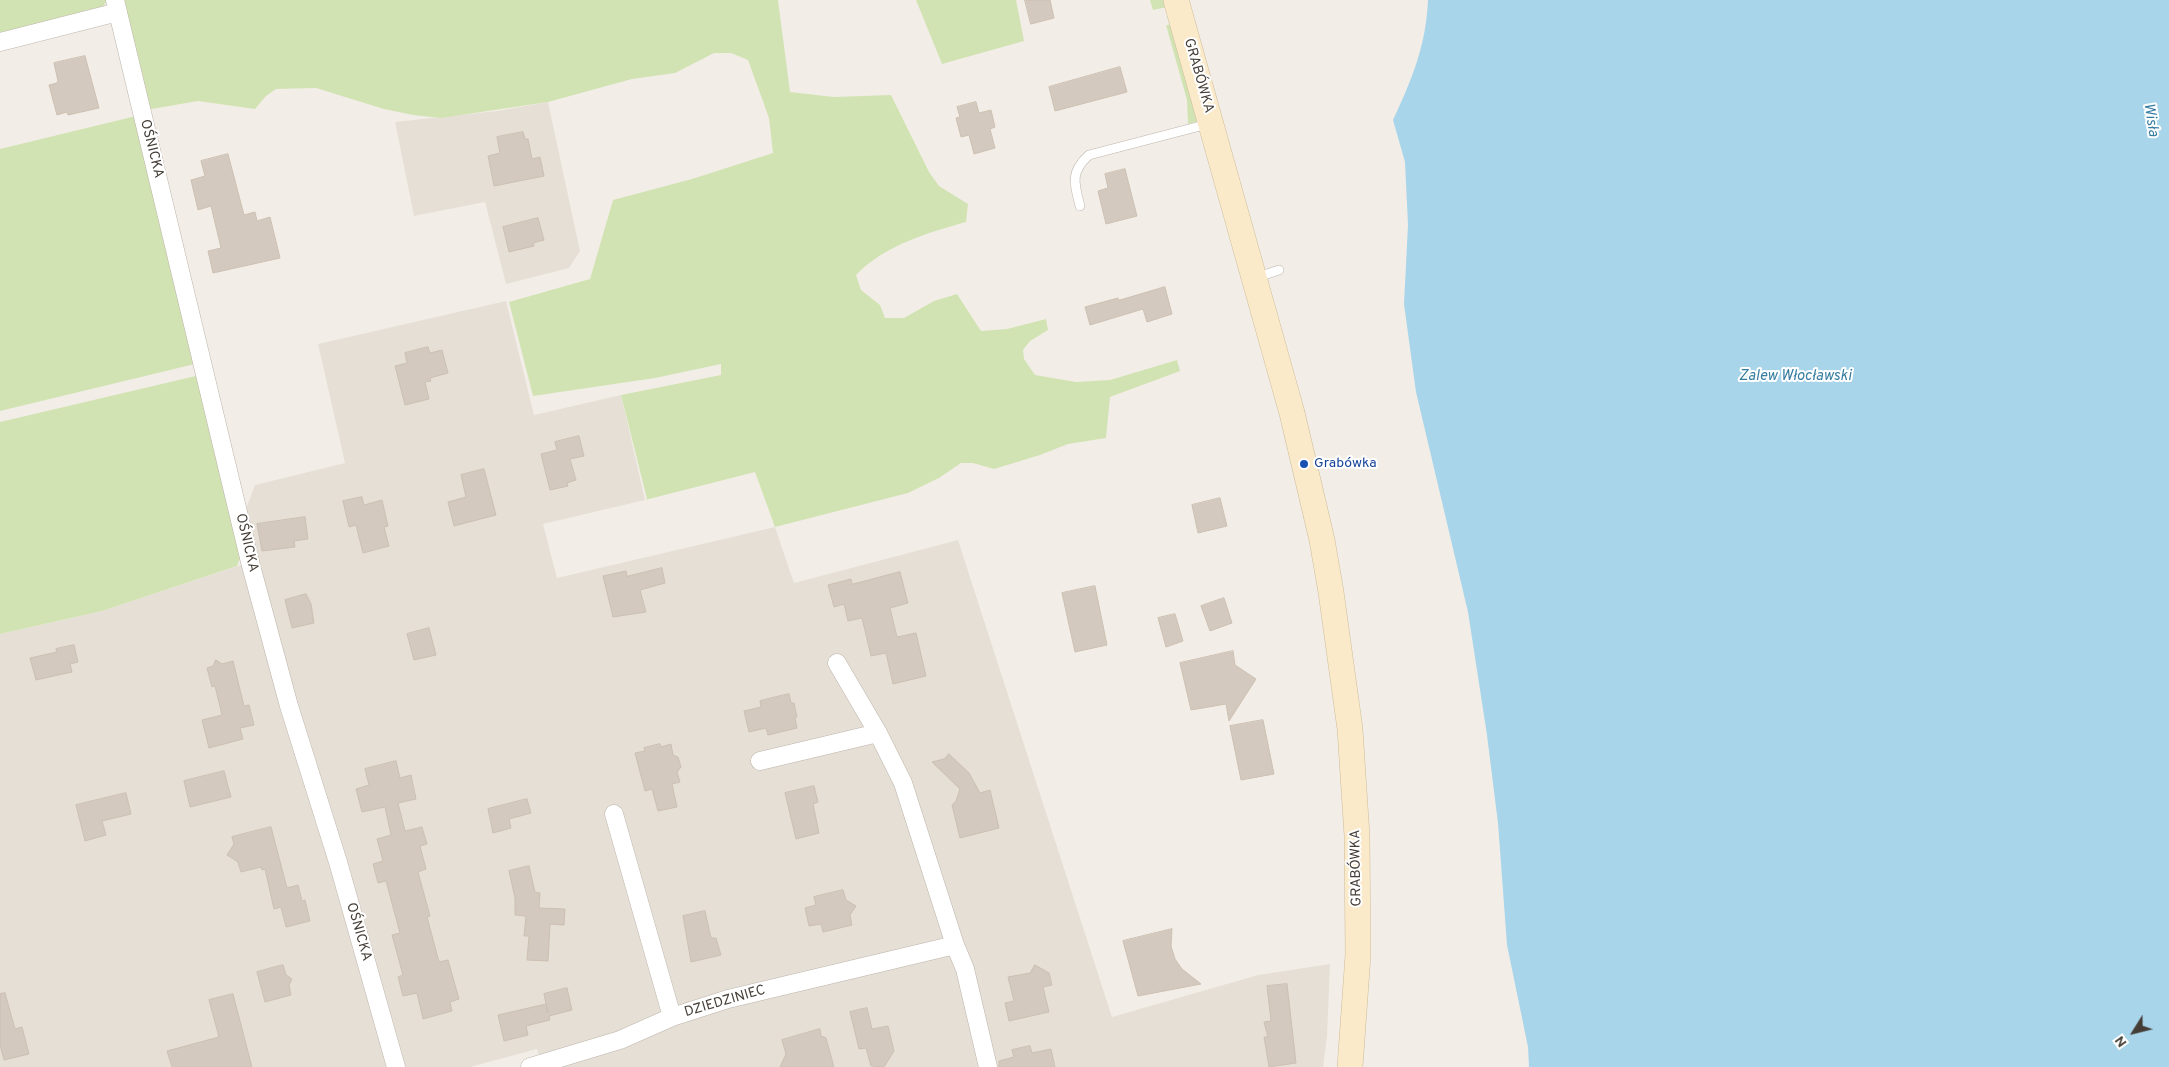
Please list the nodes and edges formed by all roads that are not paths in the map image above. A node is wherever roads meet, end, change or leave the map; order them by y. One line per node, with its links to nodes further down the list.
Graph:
1 (1176, 0): 4 (street, GRABÓWKA)
2 (117, 6): 3 (street, OŚNICKA); 14 (street, OŚNICKA)
3 (0, 42)
4 (1211, 123): 5 (lane); 7 (street, GRABÓWKA)
5 (1080, 206)
6 (1279, 270): 7 (lane)
7 (1254, 278): 17 (street, GRABÓWKA)
8 (837, 663): 9 (street)
9 (878, 733): 10 (street); 12 (street)
10 (760, 761)
11 (614, 814): 13 (street, DZIEDZINIEC)
12 (955, 945): 13 (street, DZIEDZINIEC); 16 (street)
13 (672, 1017): 15 (street)
14 (396, 1067)
15 (530, 1067)
16 (988, 1067)
17 (1350, 1067)

